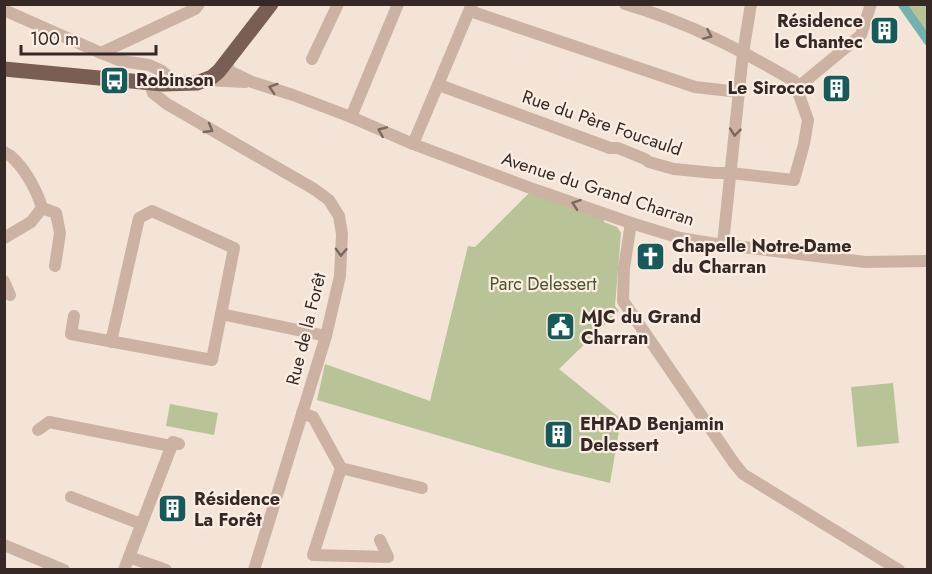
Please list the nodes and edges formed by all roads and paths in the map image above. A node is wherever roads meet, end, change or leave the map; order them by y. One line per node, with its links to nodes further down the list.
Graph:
1 (199, 4): 10 (street)
2 (271, 4): 13 (main road)
3 (338, 4): 12 (street)
4 (398, 4): 22 (street)
5 (625, 4): 11 (street, one-way to 11)
6 (751, 4): 11 (street)
7 (871, 4): 20 (street)
8 (471, 8): 19 (street); 21 (street)
9 (4, 10): 10 (street)
10 (101, 53): 18 (street)
11 (743, 53): 20 (street); 21 (street)
12 (312, 59)
13 (228, 61): 15 (main road); 16 (street)
14 (4, 69): 17 (main road)
15 (207, 80): 16 (street); 18 (main road)
16 (252, 82): 22 (street, Avenue du Grand Charran, one-way to 16)
17 (150, 84): 18 (main road); 36 (street, Rue de la Forêt, one-way to 36)
18 (178, 85)
19 (438, 85): 23 (street); 25 (street, Rue du Père Foucauld)
20 (796, 88): 25 (street, Rue du Père Foucauld)
21 (739, 92): 25 (street, one-way to 25)
22 (351, 117): 23 (street, Avenue du Grand Charran, one-way to 22)
23 (413, 144): 27 (street, Avenue du Grand Charran, one-way to 23)
24 (4, 152): 26 (street)
25 (731, 173): 29 (street)
26 (42, 208): 28 (street); 31 (street)
27 (632, 223): 29 (street, Avenue du Grand Charran); 50 (street)
28 (4, 238)
29 (723, 244): 30 (street, Avenue du Grand Charran)
30 (927, 261)
31 (55, 266)
32 (4, 281): 33 (street)
33 (10, 294)
34 (221, 314): 36 (street); 37 (street); 37 (street)
35 (74, 316): 37 (street)
36 (326, 336): 38 (street, Rue de la Forêt)
37 (111, 342)
38 (302, 413): 40 (street); 49 (street, Rue de la Forêt)
39 (38, 430): 43 (street)
40 (341, 468): 41 (street); 44 (street)
41 (422, 488)
42 (71, 497): 43 (street)
43 (141, 524): 46 (street)
44 (380, 540)
45 (4, 545): 47 (street)
46 (126, 563): 48 (street)
47 (64, 570)
48 (166, 570)
49 (254, 570)
50 (899, 570)

